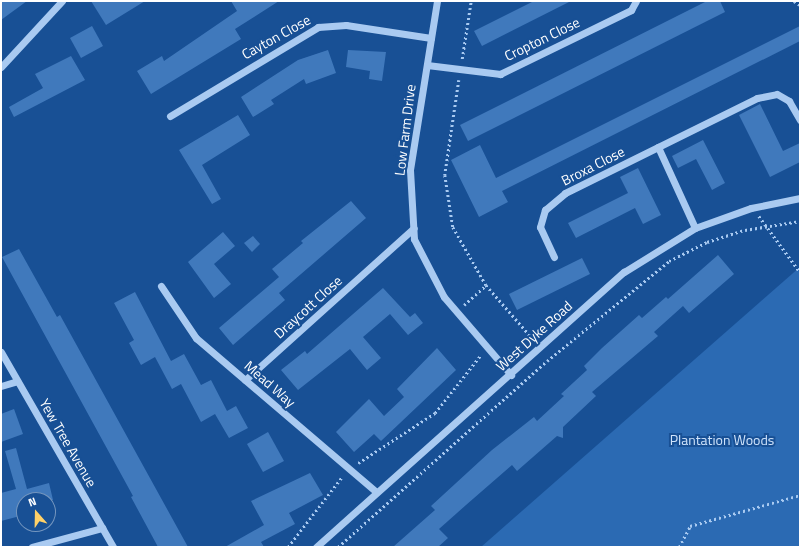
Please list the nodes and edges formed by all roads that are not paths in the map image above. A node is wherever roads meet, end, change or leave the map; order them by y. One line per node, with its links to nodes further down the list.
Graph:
1 (62, 1): 6 (street)
2 (437, 1): 4 (street, Low Farm Drive)
3 (636, 1): 5 (street, Cropton Close)
4 (432, 38): 5 (street, Low Farm Drive); 7 (street, Cayton Close)
5 (427, 65): 11 (street, Low Farm Drive)
6 (1, 67)
7 (170, 116)
8 (800, 120): 9 (street, Broxa Close)
9 (658, 147): 12 (street); 13 (street, Broxa Close)
10 (800, 198): 12 (street, West Dyke Road)
11 (414, 228): 16 (street, Low Farm Drive); 17 (street, Draycott Close)
12 (695, 228): 16 (street, West Dyke Road)
13 (554, 257)
14 (161, 286): 17 (street, Mead Way)
15 (1, 352): 18 (street, Yew Tree Avenue)
16 (510, 375): 20 (street, West Dyke Road)
17 (245, 380): 20 (street, Mead Way)
18 (17, 381): 19 (street); 21 (street, Yew Tree Avenue)
19 (1, 386)
20 (376, 492): 24 (street, West Dyke Road)
21 (102, 528): 22 (street); 23 (street, Yew Tree Avenue)
22 (32, 547)
23 (113, 547)
24 (316, 547)

